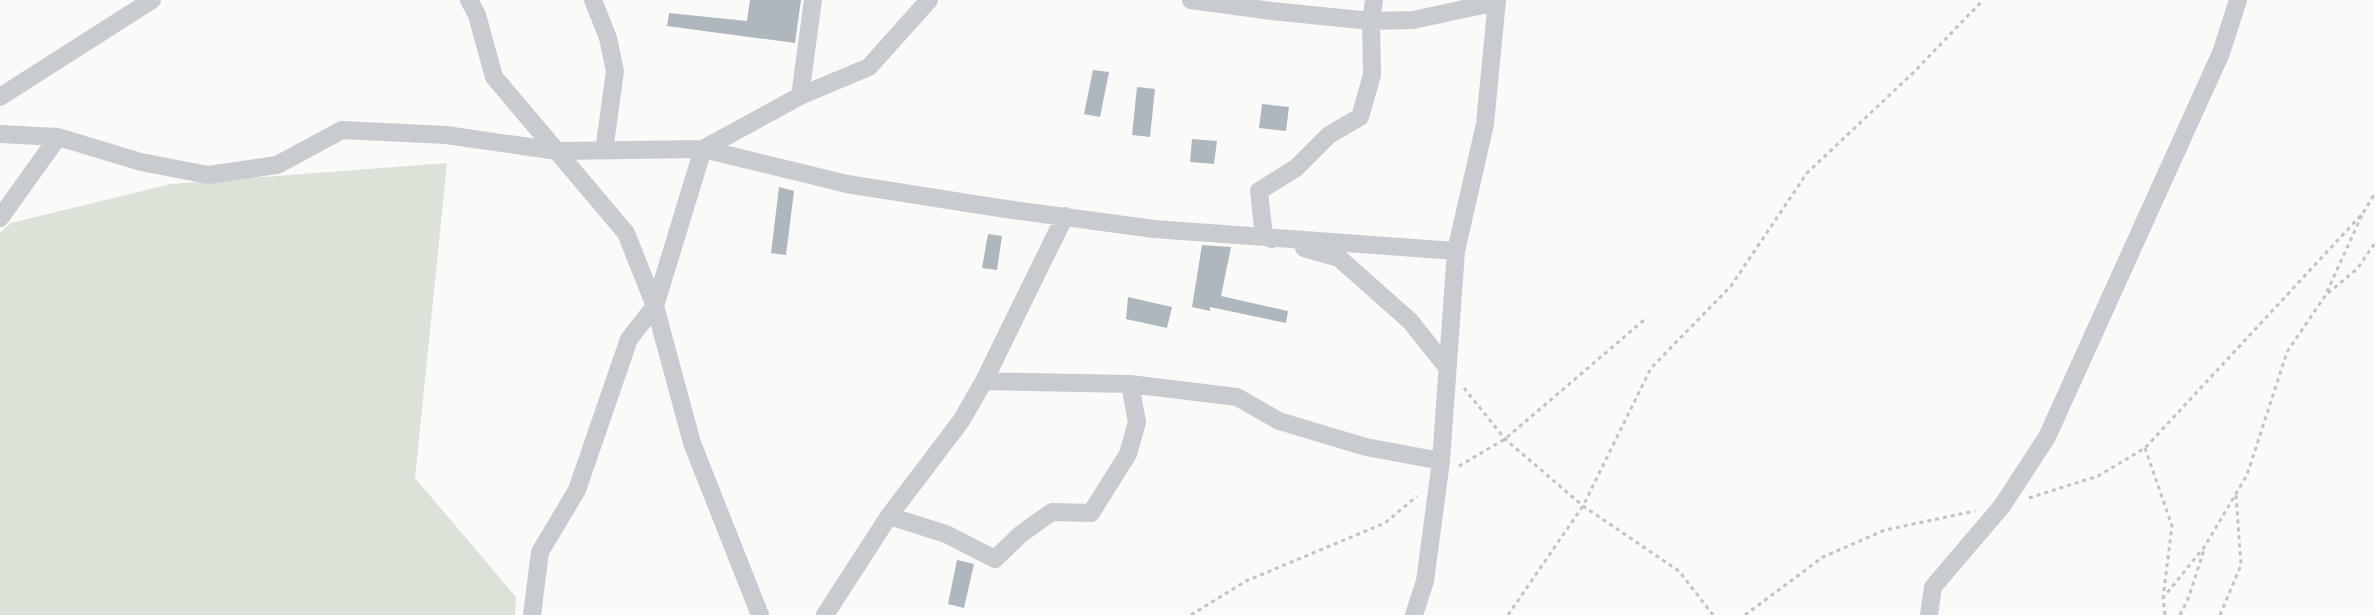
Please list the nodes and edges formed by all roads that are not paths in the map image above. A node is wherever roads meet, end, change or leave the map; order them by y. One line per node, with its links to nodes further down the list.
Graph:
1 (152, 0): 12 (street)
2 (469, 0): 16 (street)
3 (593, 0): 17 (street)
4 (813, 0): 11 (street)
5 (929, 0): 11 (street)
6 (1191, 0): 10 (street)
7 (1374, 0): 10 (street)
8 (2238, 0): 32 (street)
9 (1497, 1): 10 (street); 21 (street)
10 (1371, 21): 20 (street)
11 (800, 96): 15 (street)
12 (0, 97)
13 (0, 134): 14 (street)
14 (58, 137): 16 (street); 19 (street)
15 (703, 149): 17 (street); 18 (street); 22 (street)
16 (557, 151): 17 (street); 22 (street)
17 (604, 151)
18 (1065, 216): 20 (street); 24 (street)
19 (0, 218)
20 (1264, 236): 21 (street); 23 (street)
21 (1456, 251): 23 (street)
22 (655, 306): 28 (street); 29 (street)
23 (1446, 366): 26 (street)
24 (984, 381): 25 (street); 27 (street)
25 (1130, 384): 26 (street); 27 (street)
26 (1441, 461): 31 (street)
27 (889, 516): 30 (street)
28 (532, 615)
29 (760, 615)
30 (825, 615)
31 (1414, 615)
32 (1929, 615)

